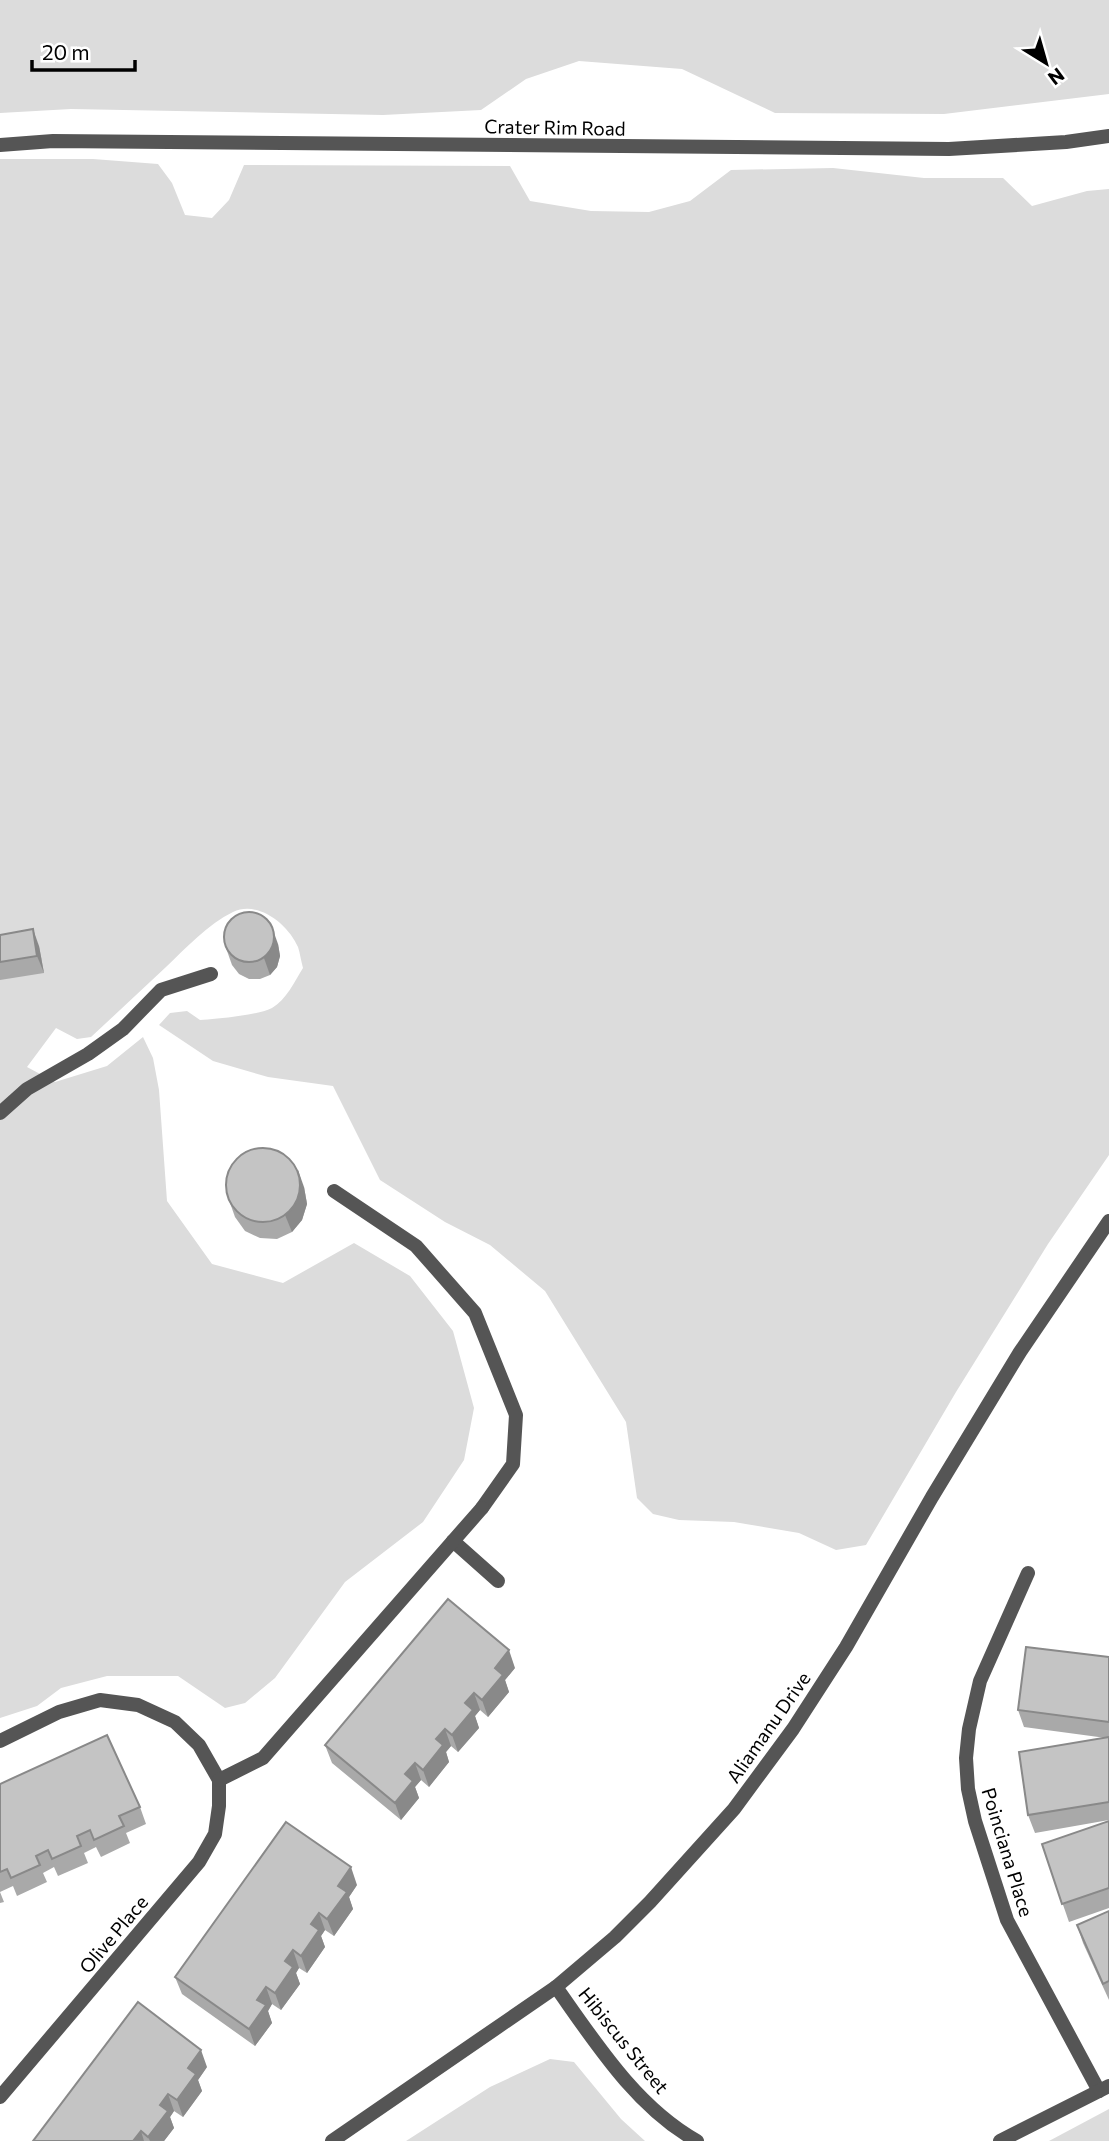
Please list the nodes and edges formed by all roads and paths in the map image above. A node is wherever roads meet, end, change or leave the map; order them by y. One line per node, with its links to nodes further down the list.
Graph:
1 (1109, 136): 2 (street, Crater Rim Road)
2 (0, 145)
3 (211, 974): 4 (street)
4 (0, 1113)
5 (334, 1191): 7 (street)
6 (1109, 1222): 12 (street, Aliamanu Drive)
7 (453, 1541): 9 (street); 11 (street)
8 (1028, 1573): 13 (street, Poinciana Place)
9 (498, 1581)
10 (0, 1741): 11 (street)
11 (219, 1780): 14 (street, Olive Place)
12 (556, 1987): 15 (street, Aliamanu Drive); 16 (street, Hibiscus Street)
13 (1104, 2089): 17 (street)
14 (0, 2097)
15 (332, 2141)
16 (696, 2141)
17 (1000, 2141)

